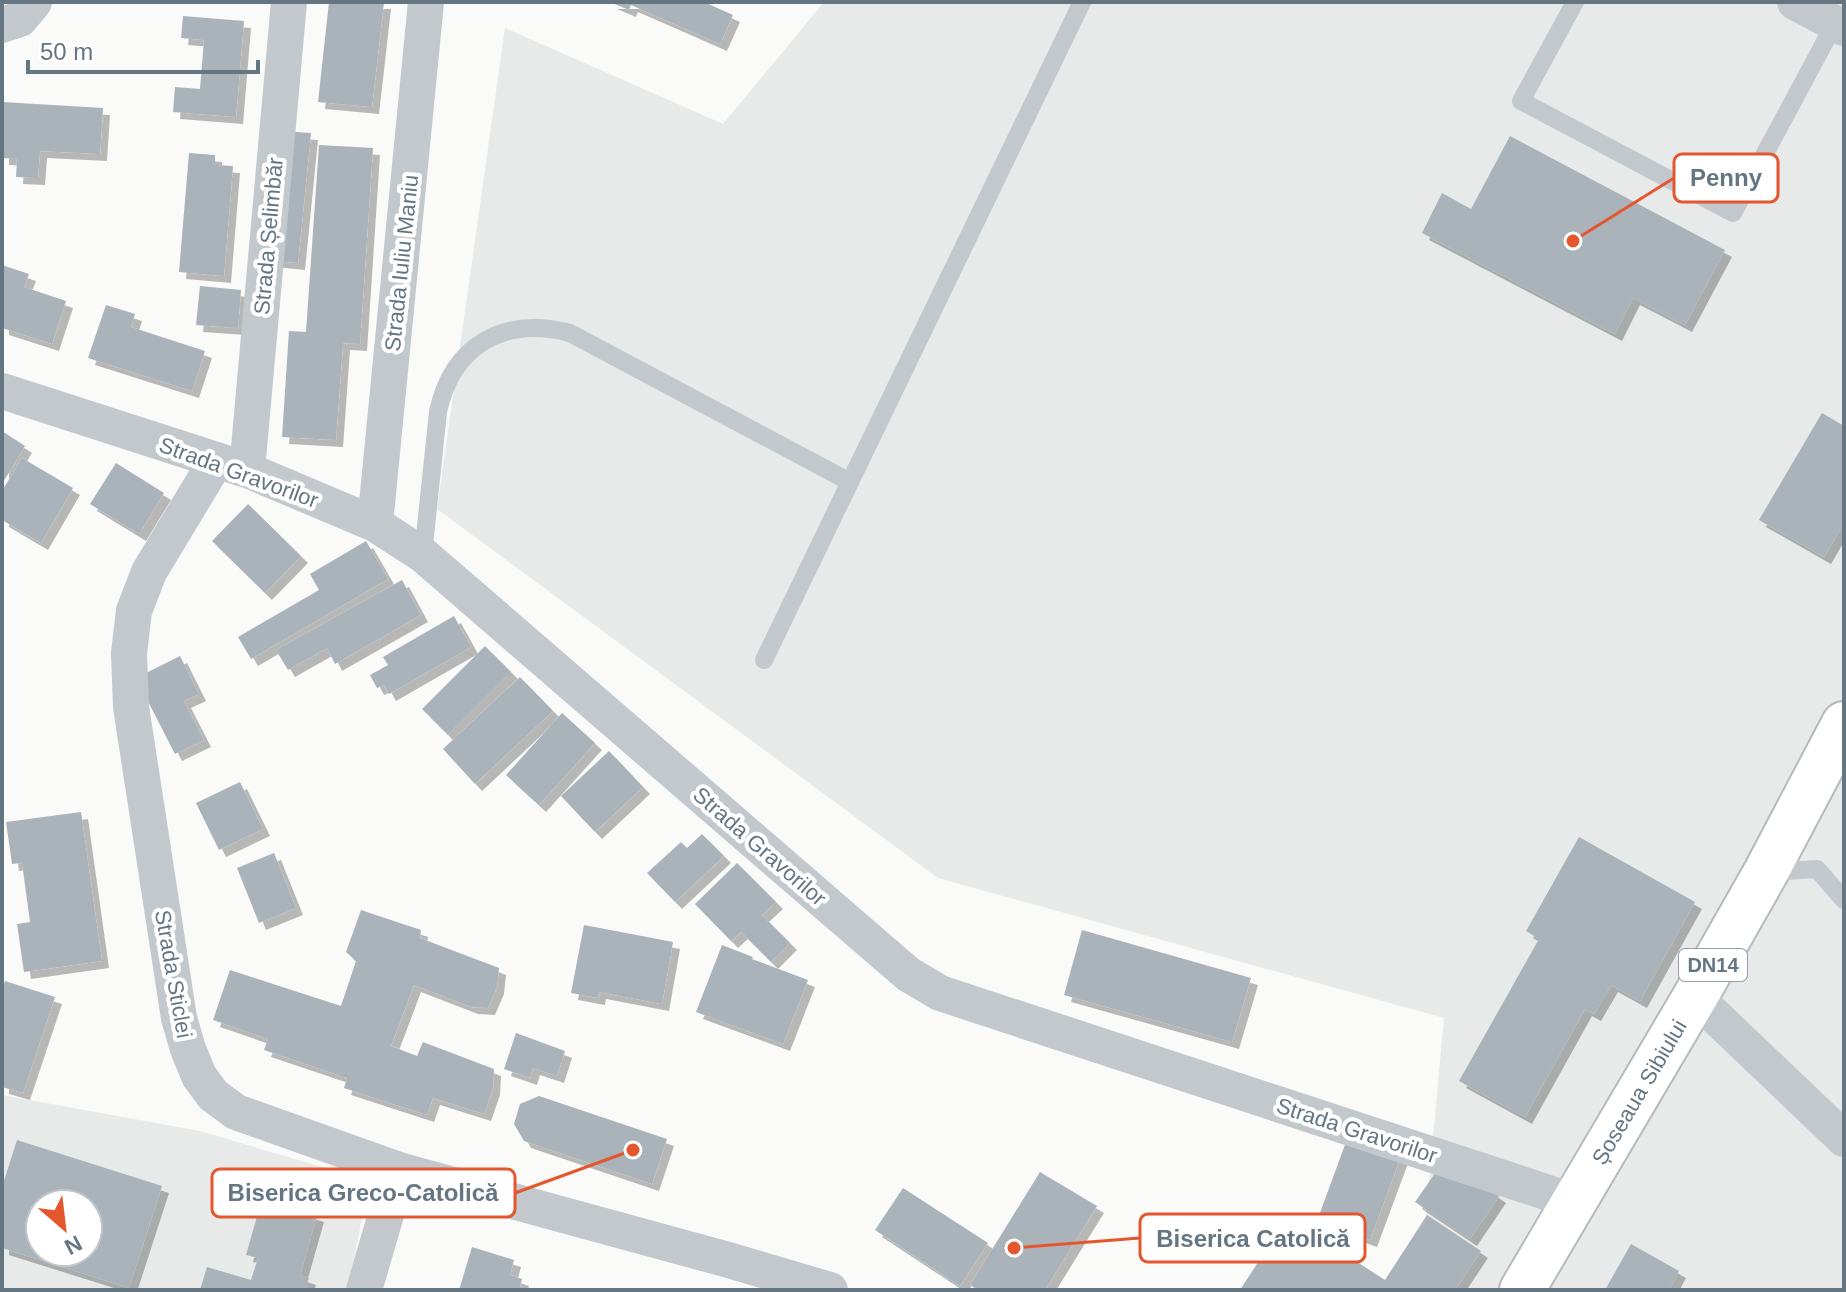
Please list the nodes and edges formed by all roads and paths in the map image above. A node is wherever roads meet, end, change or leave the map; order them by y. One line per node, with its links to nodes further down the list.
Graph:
1 (34, 2): 7 (street)
2 (289, 2): 10 (street, Strada Șelimbăr)
3 (426, 2): 12 (street, Strada Iuliu Maniu)
4 (1082, 2): 11 (lane)
5 (1575, 2): 8 (lane)
6 (1795, 2): 8 (street)
7 (2, 25)
8 (1839, 26)
9 (2, 391): 10 (street, Strada Gravorilor)
10 (232, 465): 12 (street, Strada Gravorilor); 20 (street, Strada Sticlei)
11 (850, 482): 13 (lane); 14 (lane)
12 (375, 524): 13 (street, Strada Gravorilor)
13 (423, 555): 21 (street, Strada Gravorilor)
14 (764, 660)
15 (1844, 724): 16 (main road, Șoseaua Sibiului / DN14)
16 (1766, 872): 17 (lane); 18 (main road, Șoseaua Sibiului / DN14)
17 (1844, 900)
18 (1695, 997): 19 (street); 21 (main road, Șoseaua Sibiului / DN14)
19 (1844, 1139)
20 (399, 1170): 22 (street); 23 (street, Strada Sticlei)
21 (1573, 1201): 24 (main road, Șoseaua Sibiului / DN14)
22 (364, 1290)
23 (830, 1290)
24 (1522, 1290)

